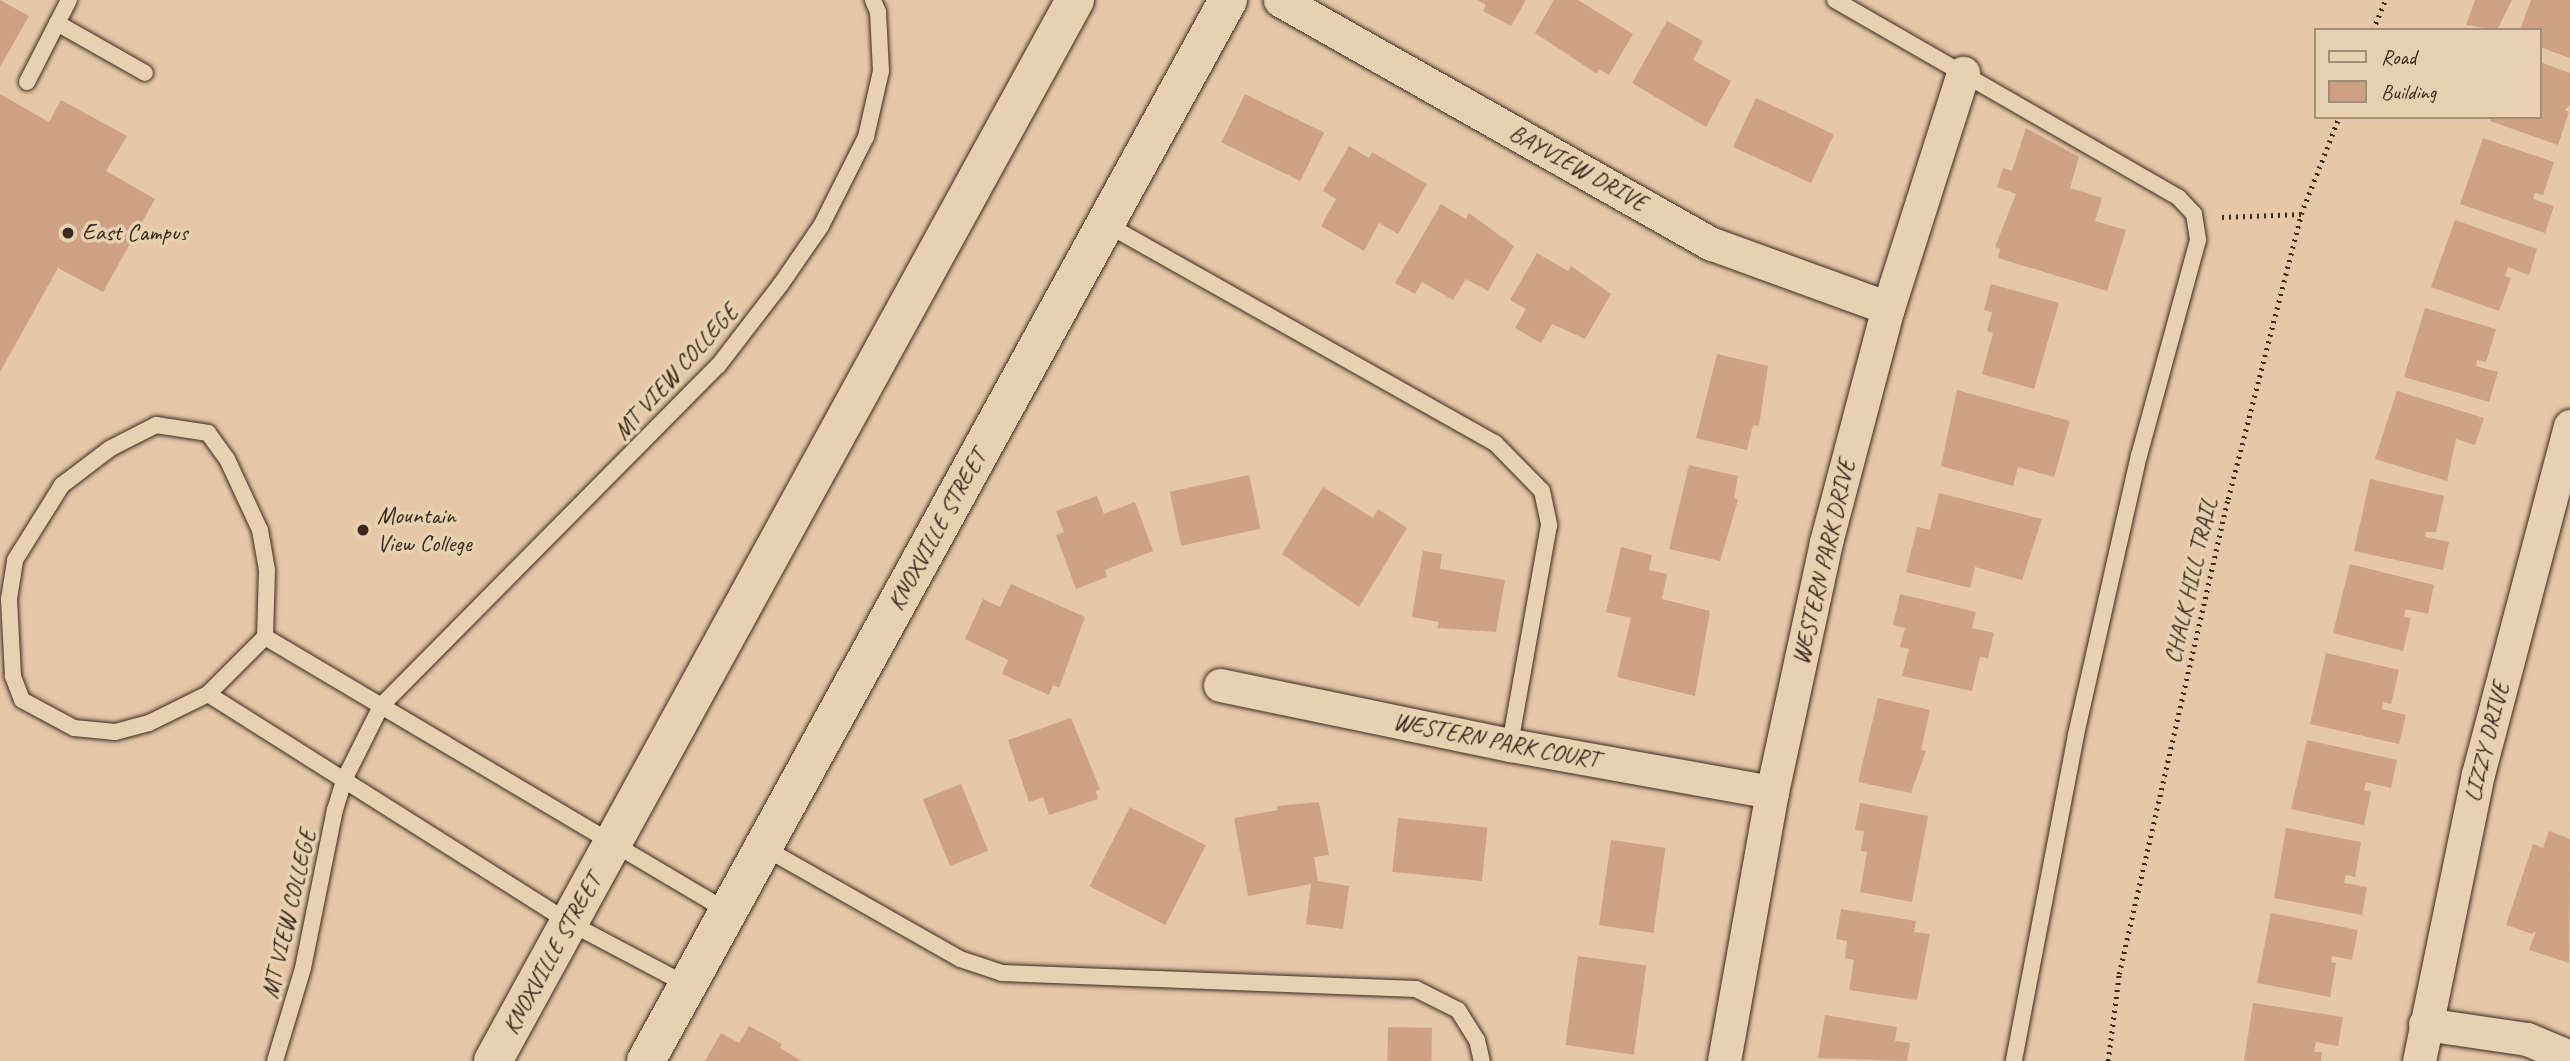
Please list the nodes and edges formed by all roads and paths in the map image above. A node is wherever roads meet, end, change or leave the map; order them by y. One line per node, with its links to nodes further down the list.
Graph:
1 (69, 0): 8 (lane)
2 (873, 0): 22 (lane, MT VIEW COLLEGE)
3 (1075, 0): 26 (street, KNOXVILLE STREET)
4 (1228, 0): 16 (street, KNOXVILLE STREET)
5 (1280, 0): 17 (street, BAYVIEW DRIVE)
6 (1835, 0): 11 (lane)
7 (2385, 0): 9 (path)
8 (57, 23): 10 (lane); 12 (lane)
9 (2374, 28)
10 (145, 73)
11 (1963, 73): 14 (lane); 17 (street, WESTERN PARK DRIVE)
12 (27, 82)
13 (2338, 119): 15 (path, CHALK HILL TRAIL)
14 (2194, 214): 15 (path); 38 (lane)
15 (2301, 214): 39 (path, CHALK HILL TRAIL)
16 (1105, 224): 23 (lane); 27 (street, KNOXVILLE STREET)
17 (1888, 308): 25 (street, WESTERN PARK DRIVE)
18 (2567, 446): 31 (street, LIZZY DRIVE)
19 (265, 636): 21 (lane); 21 (lane); 22 (lane)
20 (1220, 685): 23 (street, WESTERN PARK COURT)
21 (208, 694): 24 (lane)
22 (381, 706): 24 (lane, MT VIEW COLLEGE); 26 (lane)
23 (1510, 745): 25 (street, WESTERN PARK COURT)
24 (345, 778): 29 (lane); 33 (lane, MT VIEW COLLEGE)
25 (1772, 792): 37 (street, WESTERN PARK DRIVE)
26 (610, 845): 28 (lane); 29 (street, KNOXVILLE STREET)
27 (762, 846): 28 (street, KNOXVILLE STREET); 36 (lane)
28 (727, 911): 30 (street, KNOXVILLE STREET)
29 (570, 923): 30 (lane); 34 (street, KNOXVILLE STREET)
30 (687, 985): 35 (street, KNOXVILLE STREET)
31 (2425, 1024): 32 (street); 40 (street, LIZZY DRIVE)
32 (2570, 1057)
33 (275, 1061)
34 (493, 1061)
35 (646, 1061)
36 (1482, 1061)
37 (1724, 1061)
38 (2014, 1061)
39 (2108, 1061)
40 (2419, 1061)

